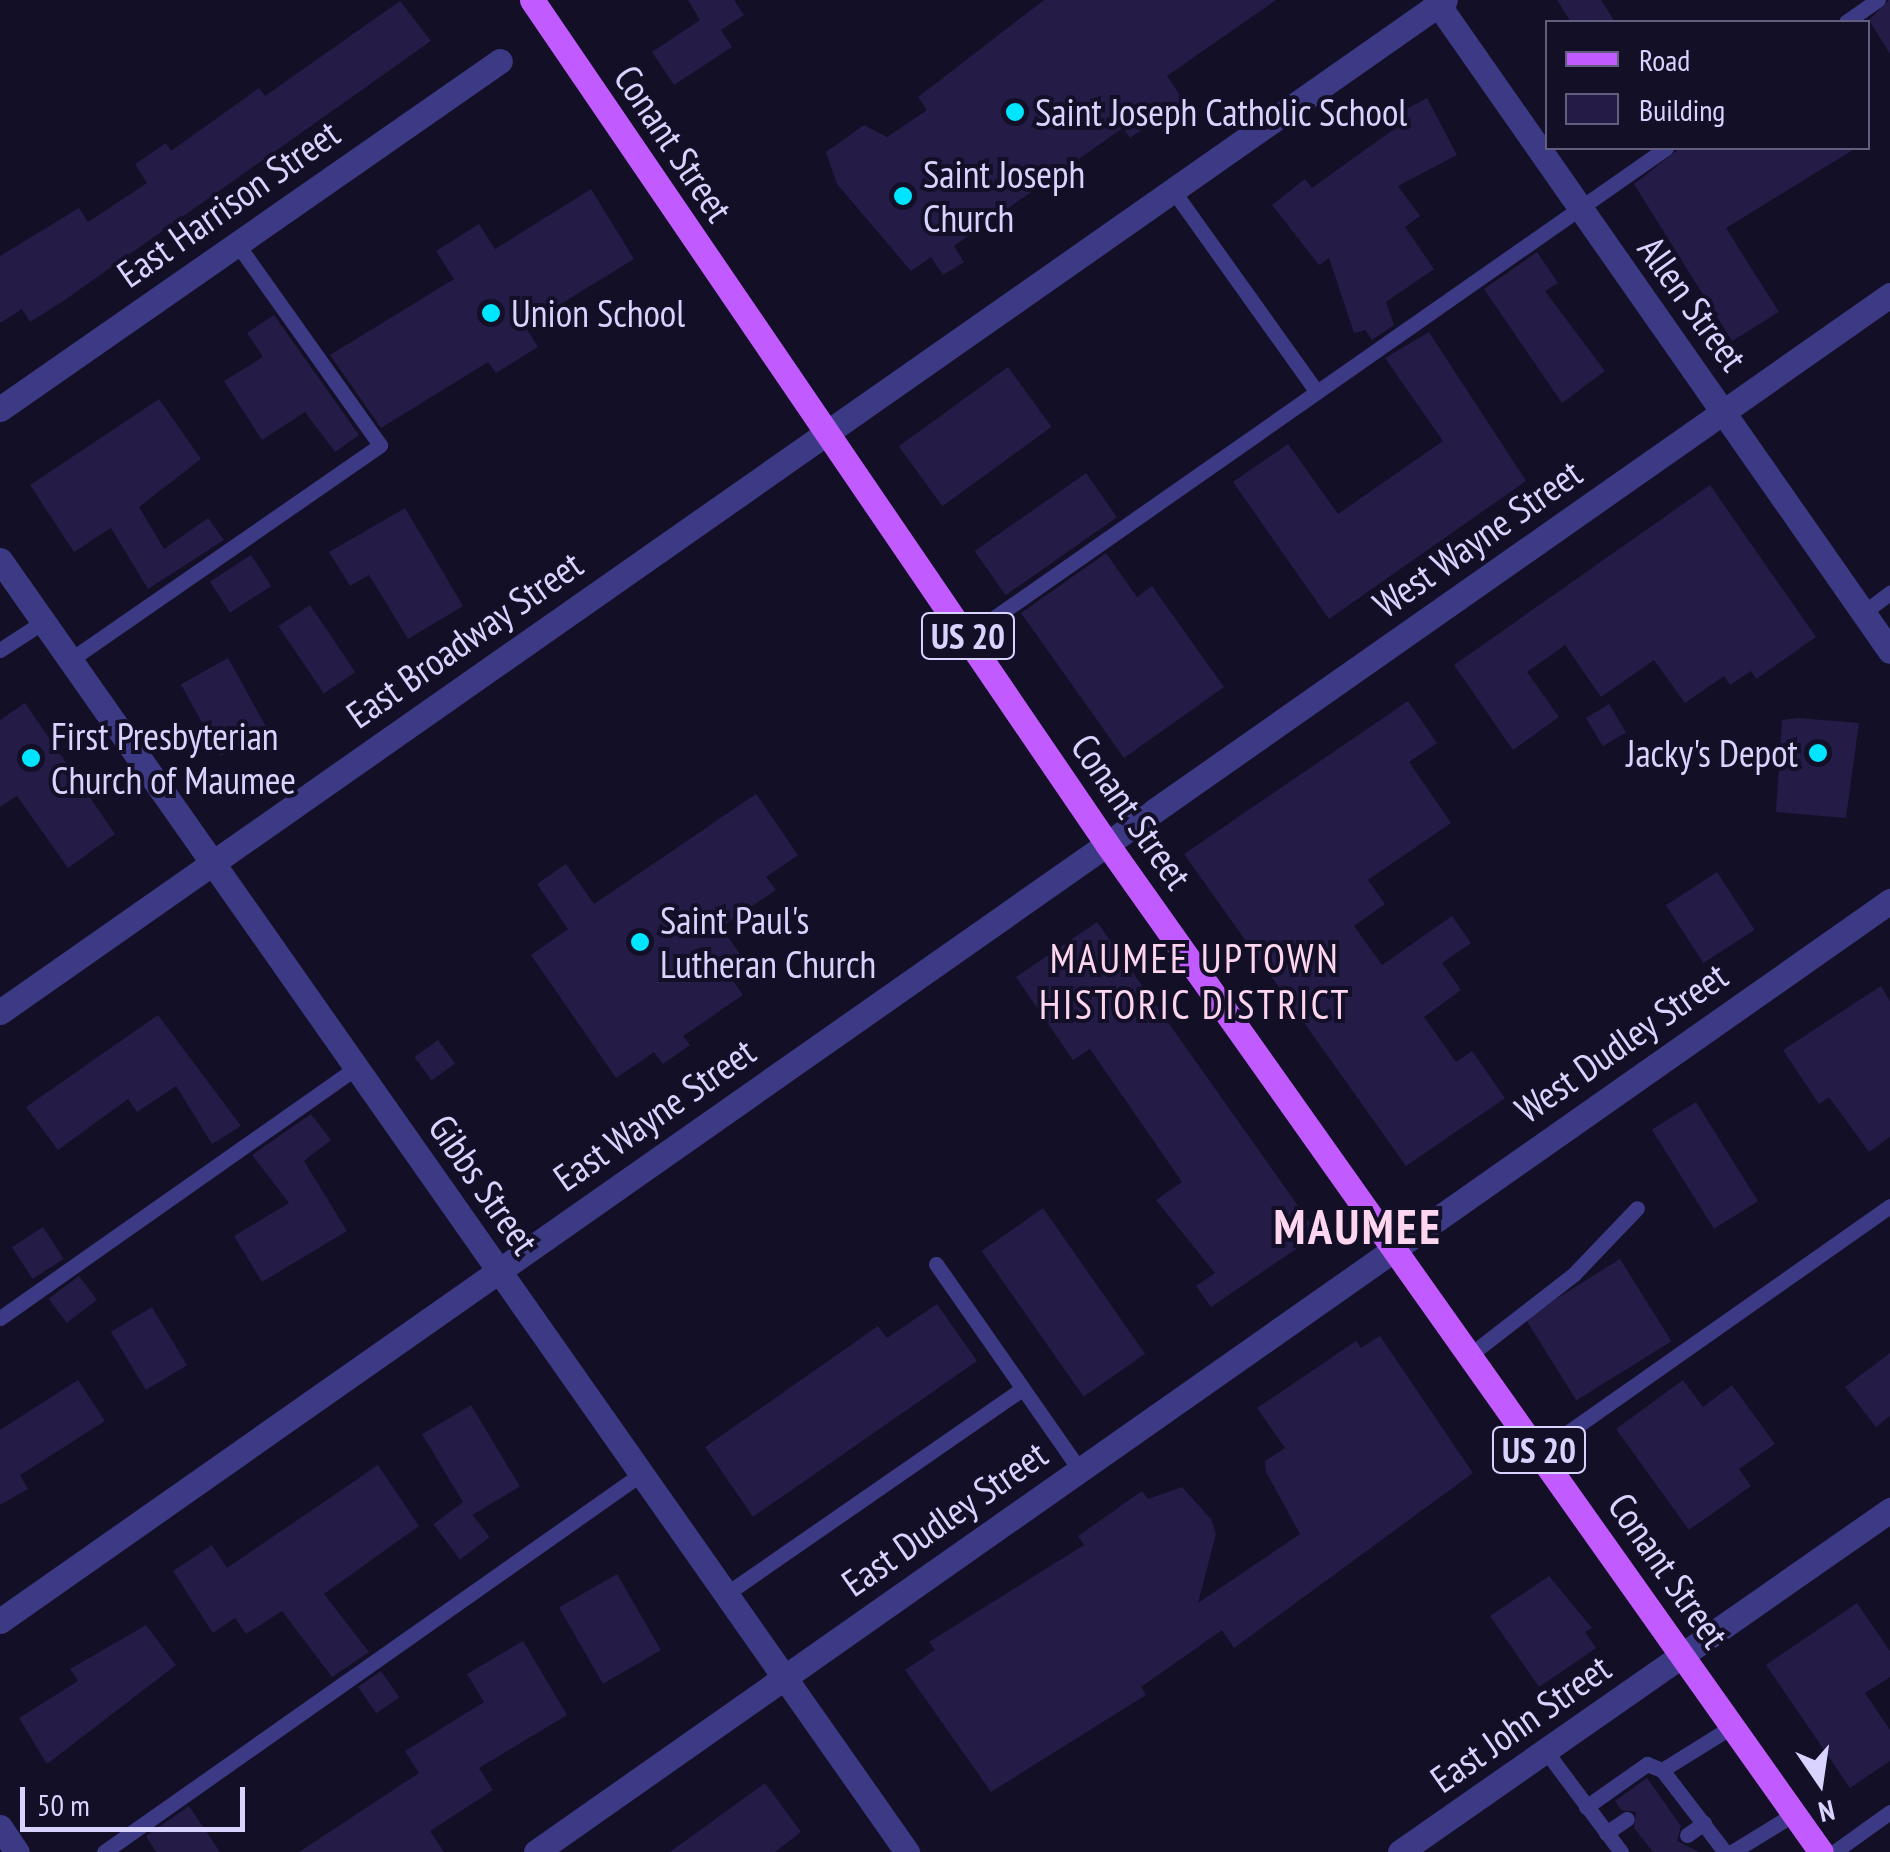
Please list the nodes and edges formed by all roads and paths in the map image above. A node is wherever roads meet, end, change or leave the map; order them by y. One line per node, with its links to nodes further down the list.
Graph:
1 (532, 0): 14 (main road, Conant Street / US 20)
2 (1878, 0): 4 (lane)
3 (1439, 2): 7 (street, East Broadway Street); 8 (street, Allen Street)
4 (1849, 20)
5 (500, 61): 9 (street, East Harrison Street)
6 (1663, 150): 8 (lane)
7 (1172, 189): 11 (lane); 14 (street, East Broadway Street)
8 (1579, 208): 11 (lane); 13 (street, Allen Street)
9 (236, 242): 12 (street, East Harrison Street); 22 (lane)
10 (1890, 295): 13 (street, West Wayne Street)
11 (1317, 392): 19 (lane)
12 (0, 409)
13 (1724, 411): 17 (street, Allen Street); 23 (street, West Wayne Street)
14 (825, 432): 19 (main road, Conant Street / US 20); 24 (street, East Broadway Street)
15 (0, 560): 18 (street, Gibbs Street)
16 (1890, 593): 17 (lane)
17 (1862, 612): 21 (street, Allen Street)
18 (43, 622): 20 (lane); 22 (street, Gibbs Street)
19 (968, 636): 23 (main road, Conant Street / US 20)
20 (0, 650)
21 (1890, 651)
22 (70, 660): 24 (street, Gibbs Street)
23 (1108, 844): 30 (main road, Conant Street / US 20); 32 (street, East Wayne Street)
24 (213, 863): 26 (street, East Broadway Street); 27 (street, Gibbs Street)
25 (1890, 900): 30 (street, West Dudley Street)
26 (0, 1012)
27 (356, 1068): 32 (street, Gibbs Street); 33 (lane)
28 (1890, 1206): 36 (lane)
29 (1638, 1208): 34 (lane)
30 (1394, 1245): 34 (main road, Conant Street / US 20); 37 (street, East Dudley Street)
31 (936, 1264): 35 (lane)
32 (499, 1270): 38 (street, Gibbs Street); 41 (street, East Wayne Street)
33 (0, 1318)
34 (1471, 1354): 36 (main road, Conant Street / US 20)
35 (1023, 1388): 37 (lane); 40 (lane)
36 (1540, 1452): 42 (main road, Conant Street / US 20)
37 (1079, 1468): 43 (street, East Dudley Street)
38 (641, 1474): 40 (street, Gibbs Street); 58 (lane)
39 (1890, 1510): 42 (street, East John Street)
40 (726, 1594): 43 (street, Gibbs Street)
41 (0, 1621)
42 (1683, 1654): 44 (main road, Conant Street / US 20); 45 (street, East John Street)
43 (784, 1676): 59 (street, East Dudley Street); 60 (street, Gibbs Street)
44 (1733, 1726): 46 (lane); 51 (main road, Conant Street / US 20)
45 (1545, 1750): 49 (lane); 61 (street, East John Street)
46 (1662, 1770): 47 (lane); 49 (lane)
47 (1675, 1786): 48 (lane); 53 (lane)
48 (1660, 1796)
49 (1586, 1807): 55 (lane)
50 (1890, 1812): 65 (lane)
51 (1794, 1814): 63 (lane); 64 (main road, Conant Street / US 20)
52 (1627, 1818): 55 (lane)
53 (1704, 1823): 56 (lane); 63 (lane)
54 (0, 1827): 57 (street)
55 (1606, 1833): 62 (lane)
56 (1687, 1836)
57 (17, 1852)
58 (104, 1852)
59 (536, 1852)
60 (907, 1852)
61 (1400, 1852)
62 (1622, 1852)
63 (1729, 1852)
64 (1821, 1852)
65 (1834, 1852)

